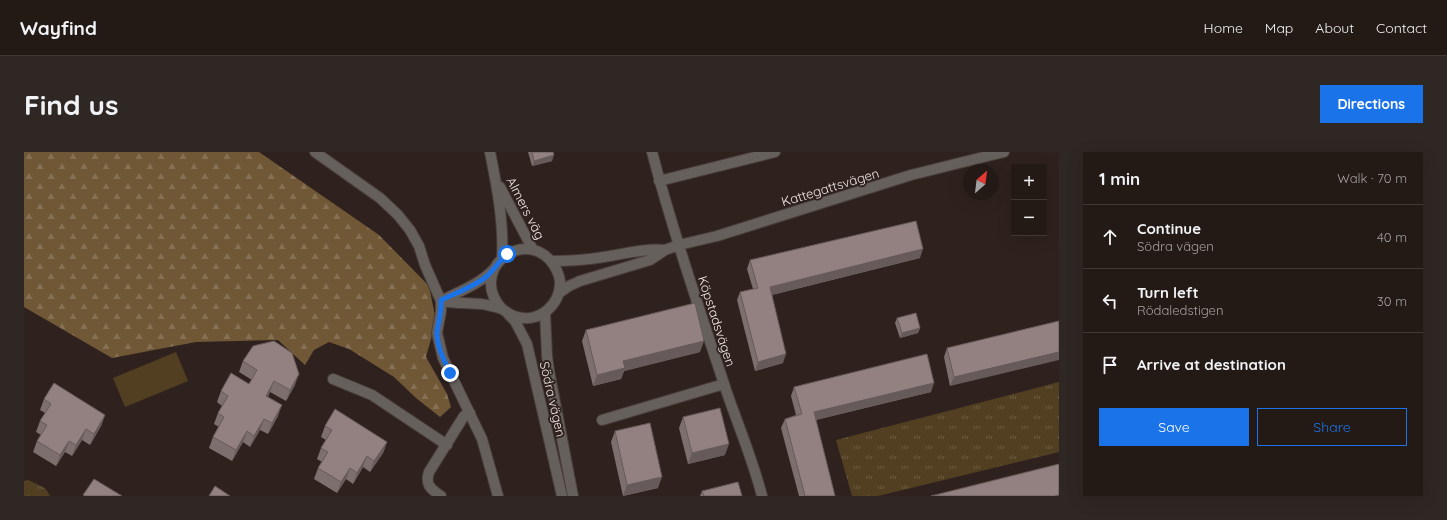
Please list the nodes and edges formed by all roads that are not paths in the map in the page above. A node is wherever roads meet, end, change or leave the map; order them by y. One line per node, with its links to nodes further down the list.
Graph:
1 (315, 152): 15 (street)
2 (490, 152): 6 (street, Almers väg)
3 (652, 152): 7 (street, Köpstadsvägen)
4 (775, 152): 7 (street)
5 (1004, 152): 8 (street, Kattegattsvägen)
6 (495, 178): 9 (street, Almers väg); 11 (street, Almers väg)
7 (659, 181): 8 (street, Köpstadsvägen)
8 (679, 245): 10 (street, Kattegattsvägen); 19 (street, Köpstadsvägen)
9 (533, 250): 11 (street); 12 (street)
10 (665, 250): 12 (street, Kattegattsvägen); 14 (street, Kattegattsvägen)
11 (502, 258): 13 (street)
12 (552, 261): 14 (street)
13 (495, 267): 15 (street); 16 (street)
14 (559, 293): 17 (street)
15 (441, 300): 16 (street); 20 (street)
16 (505, 312): 17 (street); 25 (street, Södra vägen)
17 (545, 312): 26 (street, Södra vägen)
18 (333, 380): 22 (street)
19 (724, 384): 21 (street); 27 (street, Köpstadsvägen)
20 (470, 413): 22 (street); 24 (street)
21 (602, 420)
22 (447, 445): 23 (street)
23 (441, 496)
24 (498, 496)
25 (562, 496)
26 (574, 496)
27 (762, 496)

